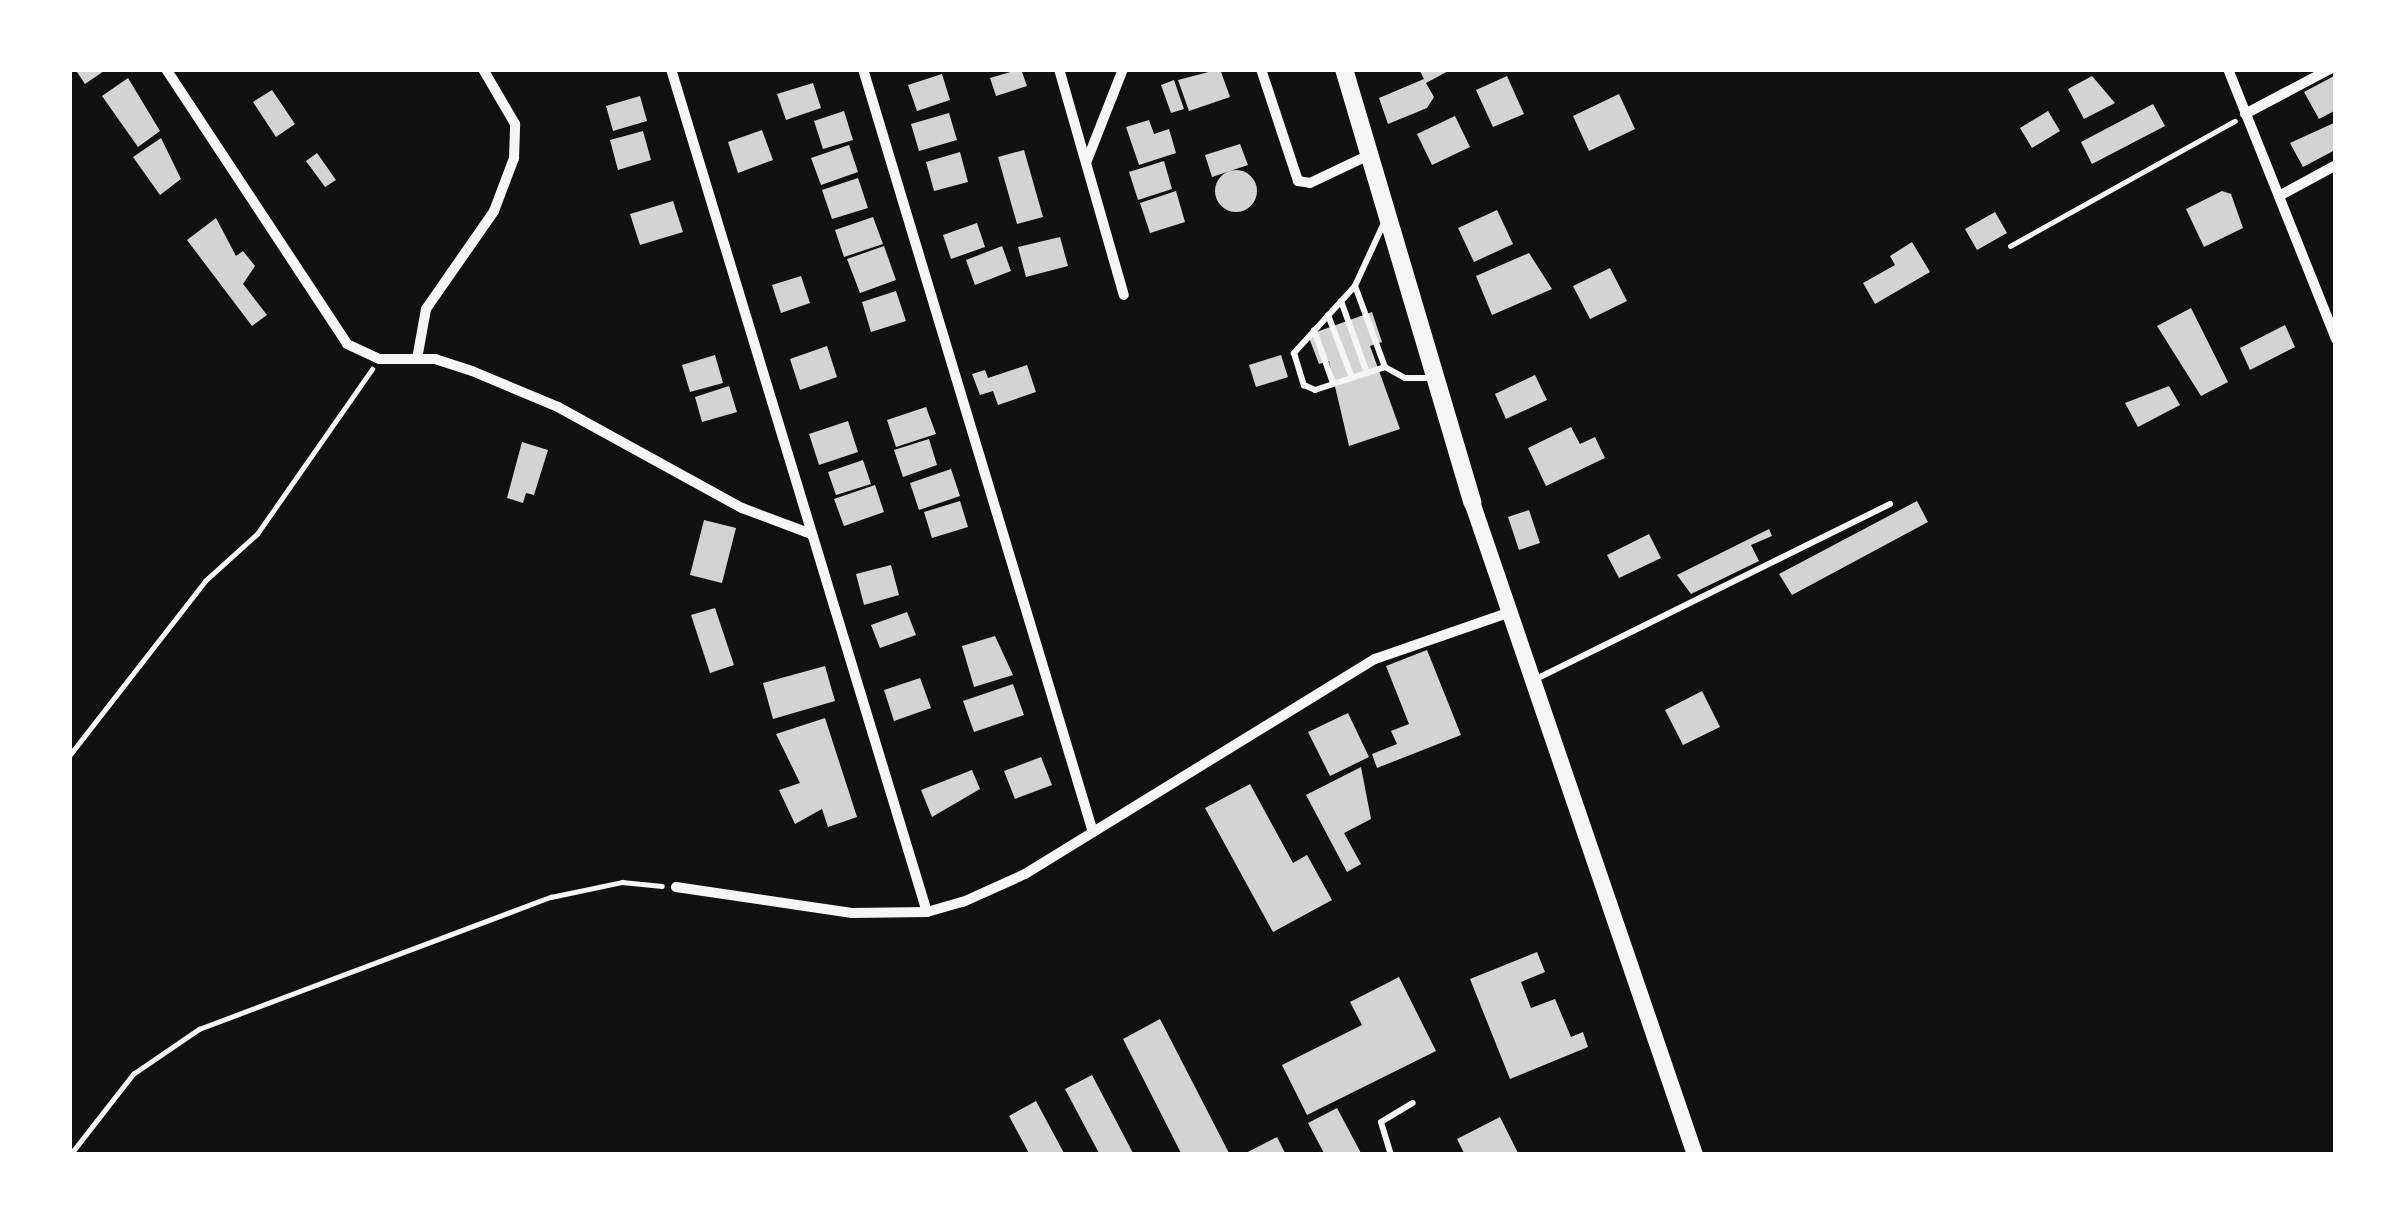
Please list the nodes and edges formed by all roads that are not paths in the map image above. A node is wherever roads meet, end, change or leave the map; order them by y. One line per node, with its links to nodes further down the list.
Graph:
1 (166, 69): 23 (street)
2 (483, 69): 23 (street)
3 (671, 69): 31 (street)
4 (863, 69): 34 (street)
5 (1059, 69): 13 (street)
6 (1123, 69): 13 (street)
7 (1261, 69): 12 (street)
8 (1344, 69): 12 (highway)
9 (2228, 69): 11 (street)
10 (2330, 69): 11 (street)
11 (2245, 114): 15 (street)
12 (1367, 156): 16 (highway)
13 (1086, 163): 18 (street)
14 (2336, 165): 15 (street)
15 (2279, 196): 22 (street)
16 (1385, 216): 17 (lane); 26 (highway)
17 (1355, 286): 19 (lane); 24 (lane)
18 (1124, 295)
19 (1341, 301): 20 (lane); 25 (lane)
20 (1328, 315): 21 (lane); 27 (lane)
21 (1313, 331): 28 (lane); 28 (lane)
22 (2336, 339)
23 (418, 359): 31 (street)
24 (1385, 367): 25 (lane); 26 (lane)
25 (1366, 373): 27 (lane)
26 (1436, 376): 29 (highway)
27 (1352, 378): 28 (lane)
28 (1333, 384)
29 (1472, 502): 32 (main road)
30 (1890, 504): 33 (lane)
31 (811, 534): 36 (street)
32 (1504, 614): 33 (main road); 34 (street)
33 (1527, 683): 39 (main road)
34 (1093, 832): 36 (street)
35 (676, 887): 36 (street)
36 (927, 912)
37 (1413, 1103): 38 (lane)
38 (1391, 1155)
39 (1695, 1155)

